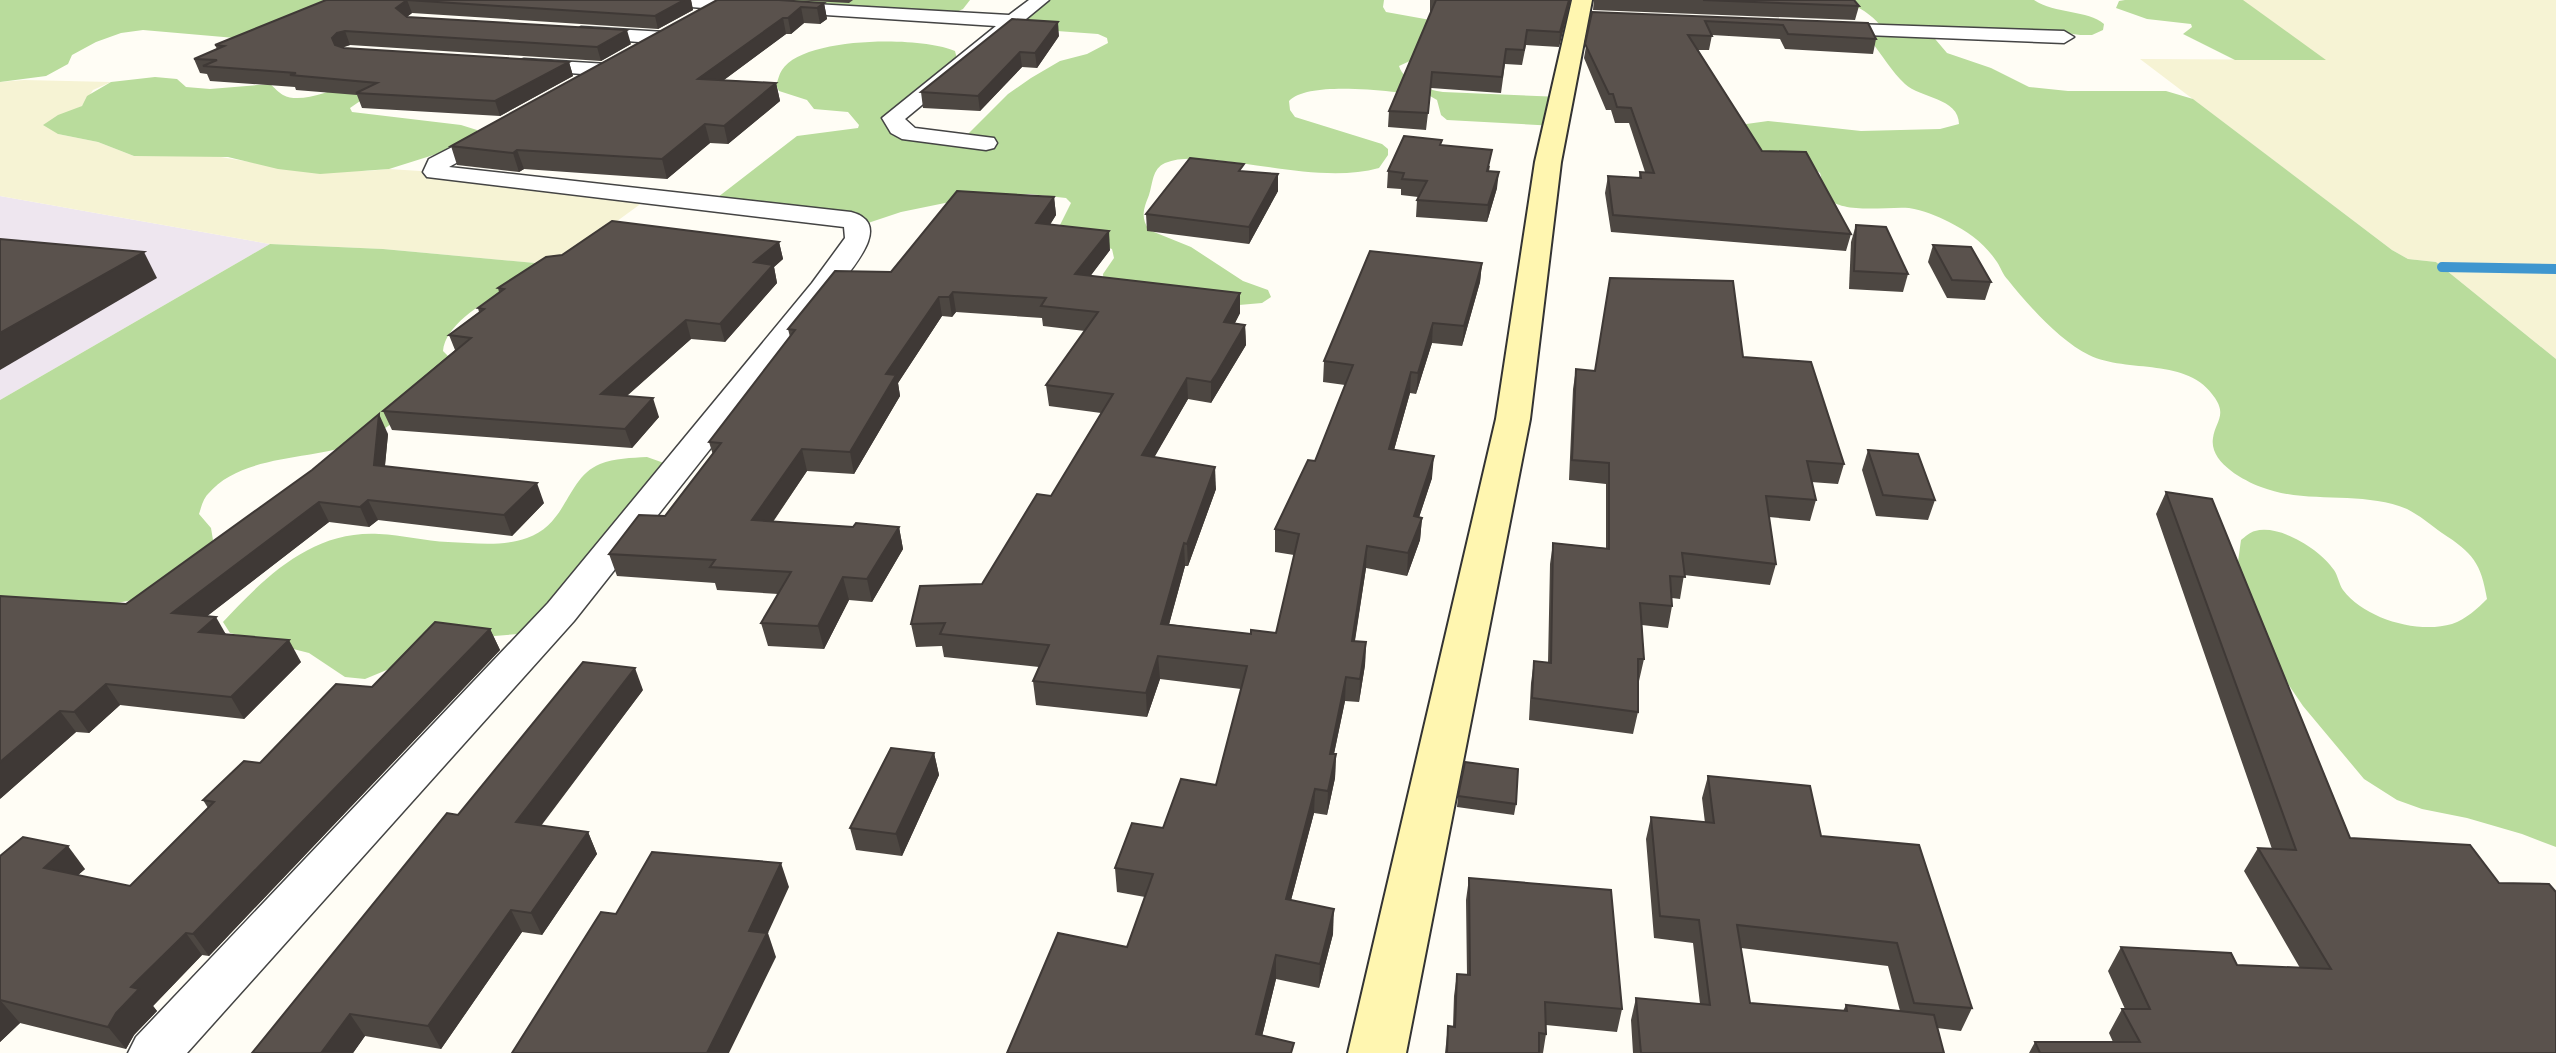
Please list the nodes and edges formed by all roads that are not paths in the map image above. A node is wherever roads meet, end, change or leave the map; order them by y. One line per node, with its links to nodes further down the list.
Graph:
1 (667, 0): 9 (street)
2 (1040, 0): 5 (street)
3 (764, 6): 5 (street)
4 (1584, 12): 18 (street)
5 (1011, 21): 14 (street)
6 (1800, 28): 8 (street)
7 (559, 31): 9 (street)
8 (2064, 37)
9 (665, 38): 11 (street)
10 (498, 63): 11 (street)
11 (608, 70): 12 (street)
12 (562, 96)
13 (517, 120): 15 (street)
14 (986, 143)
15 (650, 197): 16 (street); 17 (street)
16 (619, 220)
17 (154, 1053)
18 (1377, 1053)

